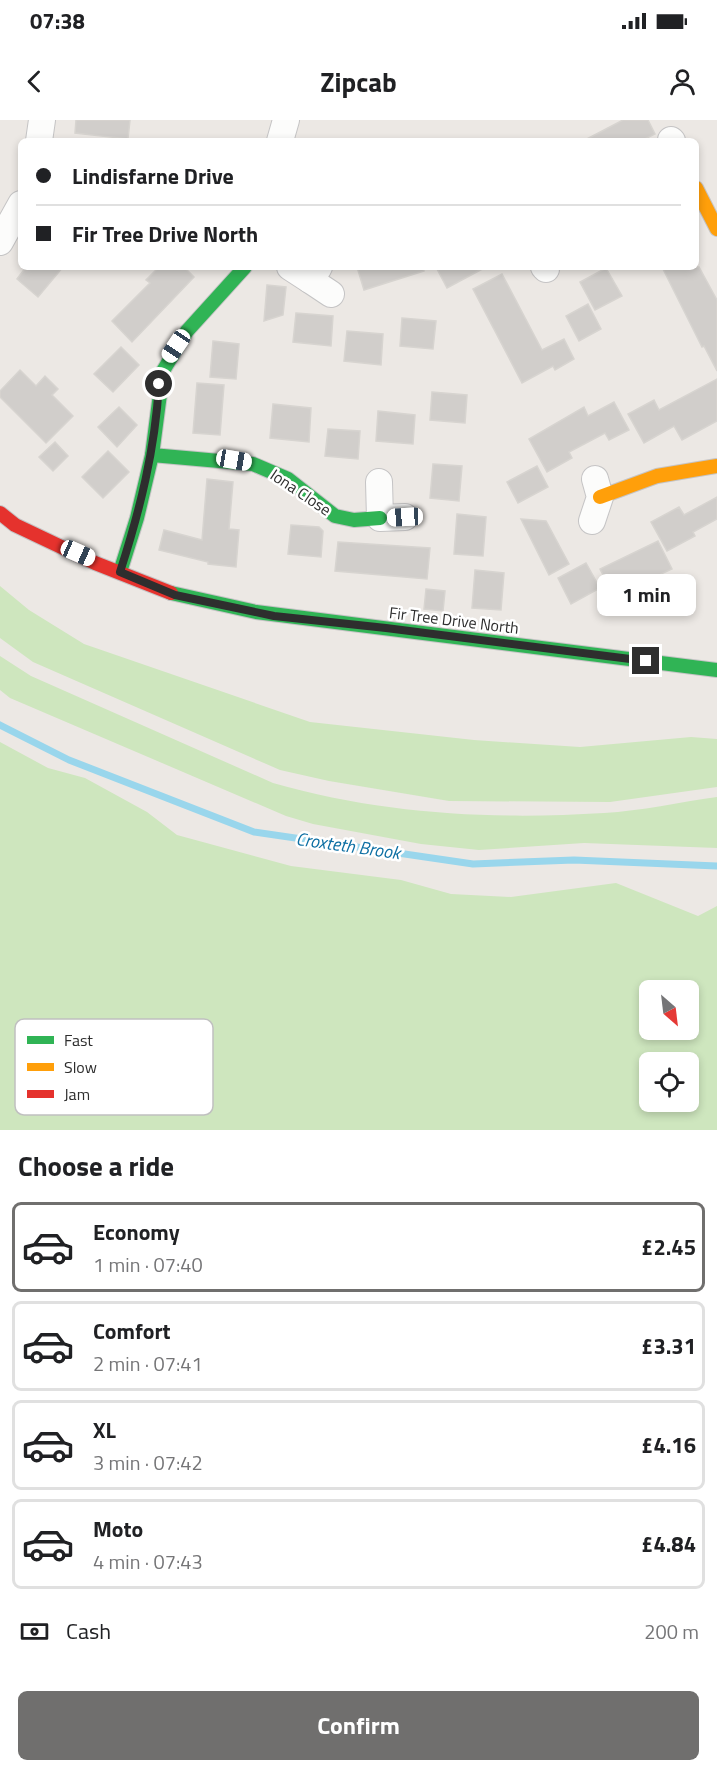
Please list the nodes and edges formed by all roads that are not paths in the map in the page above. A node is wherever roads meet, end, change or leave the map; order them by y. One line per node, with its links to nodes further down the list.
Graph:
1 (42, 120): 3 (street)
2 (286, 120): 4 (street)
3 (39, 138)
4 (281, 138)
5 (699, 194): 7 (street)
6 (18, 209): 8 (street)
7 (717, 229)
8 (0, 242)
9 (242, 270): 12 (street)
10 (306, 271): 11 (street)
11 (331, 294)
12 (152, 455): 18 (street, Iona Close); 20 (street)
13 (717, 466): 15 (street)
14 (379, 482): 18 (street)
15 (598, 488): 19 (street)
16 (0, 513): 20 (street, Fir Tree Drive North)
17 (405, 517): 18 (street, Iona Close)
18 (380, 518)
19 (592, 520)
20 (120, 572): 21 (street, Fir Tree Drive North)
21 (717, 670)

